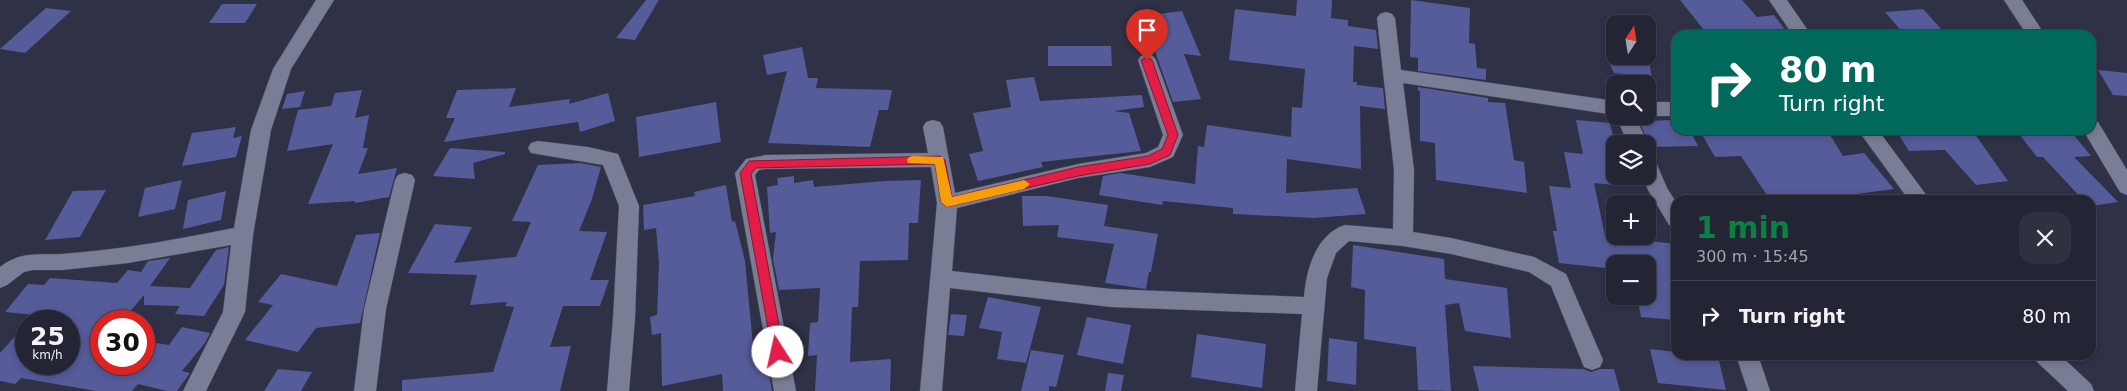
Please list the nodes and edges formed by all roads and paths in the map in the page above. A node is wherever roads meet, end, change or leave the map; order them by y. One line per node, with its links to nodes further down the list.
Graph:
1 (325, 0): 23 (street)
2 (1778, 0): 5 (street)
3 (2012, 0): 6 (street)
4 (1386, 18): 8 (street)
5 (1799, 30)
6 (2033, 30)
7 (1147, 60): 21 (street)
8 (1392, 75): 9 (street); 24 (street)
9 (1606, 107)
10 (1656, 109): 11 (street)
11 (1671, 109)
12 (933, 126): 16 (street)
13 (1872, 135): 20 (street)
14 (2096, 135): 19 (street)
15 (538, 148): 33 (street)
16 (940, 160): 21 (street); 34 (street)
17 (405, 180): 32 (street)
18 (1656, 185): 22 (street)
19 (2127, 187)
20 (1916, 195)
21 (947, 202): 25 (street)
22 (1671, 211)
23 (243, 235): 26 (street); 31 (street)
24 (1403, 238): 27 (street); 28 (street)
25 (941, 278): 27 (street); 35 (street)
26 (0, 279)
27 (1313, 306): 36 (street)
28 (1592, 360)
29 (1749, 360): 37 (street)
30 (2050, 360): 38 (street)
31 (194, 391)
32 (364, 391)
33 (618, 391)
34 (785, 391)
35 (931, 391)
36 (1306, 391)
37 (1759, 391)
38 (2083, 391)

